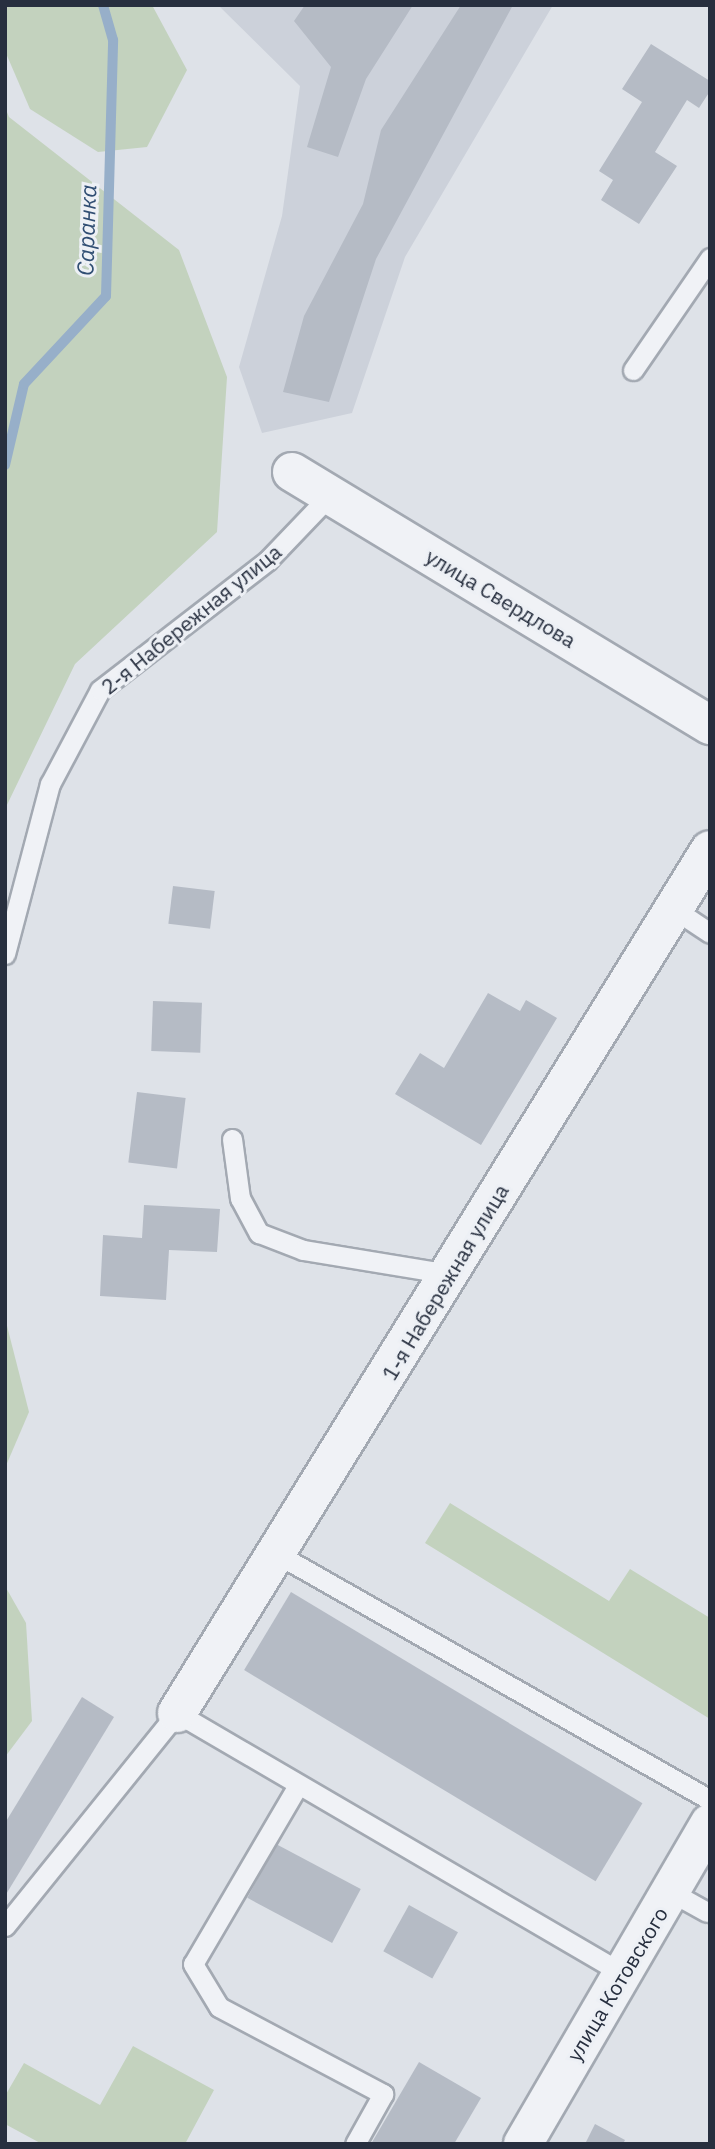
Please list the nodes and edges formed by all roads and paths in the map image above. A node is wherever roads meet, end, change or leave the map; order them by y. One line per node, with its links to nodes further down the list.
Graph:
1 (710, 258): 2 (lane)
2 (633, 370)
3 (292, 472): 4 (street, улица Свердлова)
4 (330, 495): 5 (street, улица Свердлова); 9 (lane, 2-я Набережная улица)
5 (710, 724)
6 (710, 850): 7 (street, 1-я Набережная улица)
7 (674, 909): 8 (lane); 11 (street, 1-я Набережная улица)
8 (710, 933)
9 (5, 954)
10 (232, 1139): 11 (lane)
11 (450, 1274): 12 (street, 1-я Набережная улица)
12 (279, 1555): 13 (street, 1-я Набережная улица); 15 (lane)
13 (177, 1713): 14 (lane); 19 (lane)
14 (297, 1787): 20 (lane); 21 (lane)
15 (710, 1800)
16 (710, 1823): 17 (street, улица Котовского)
17 (671, 1892): 18 (lane); 20 (street, улица Котовского)
18 (707, 1912)
19 (5, 1926)
20 (622, 1973): 22 (street, улица Котовского)
21 (355, 2144)
22 (523, 2144)

